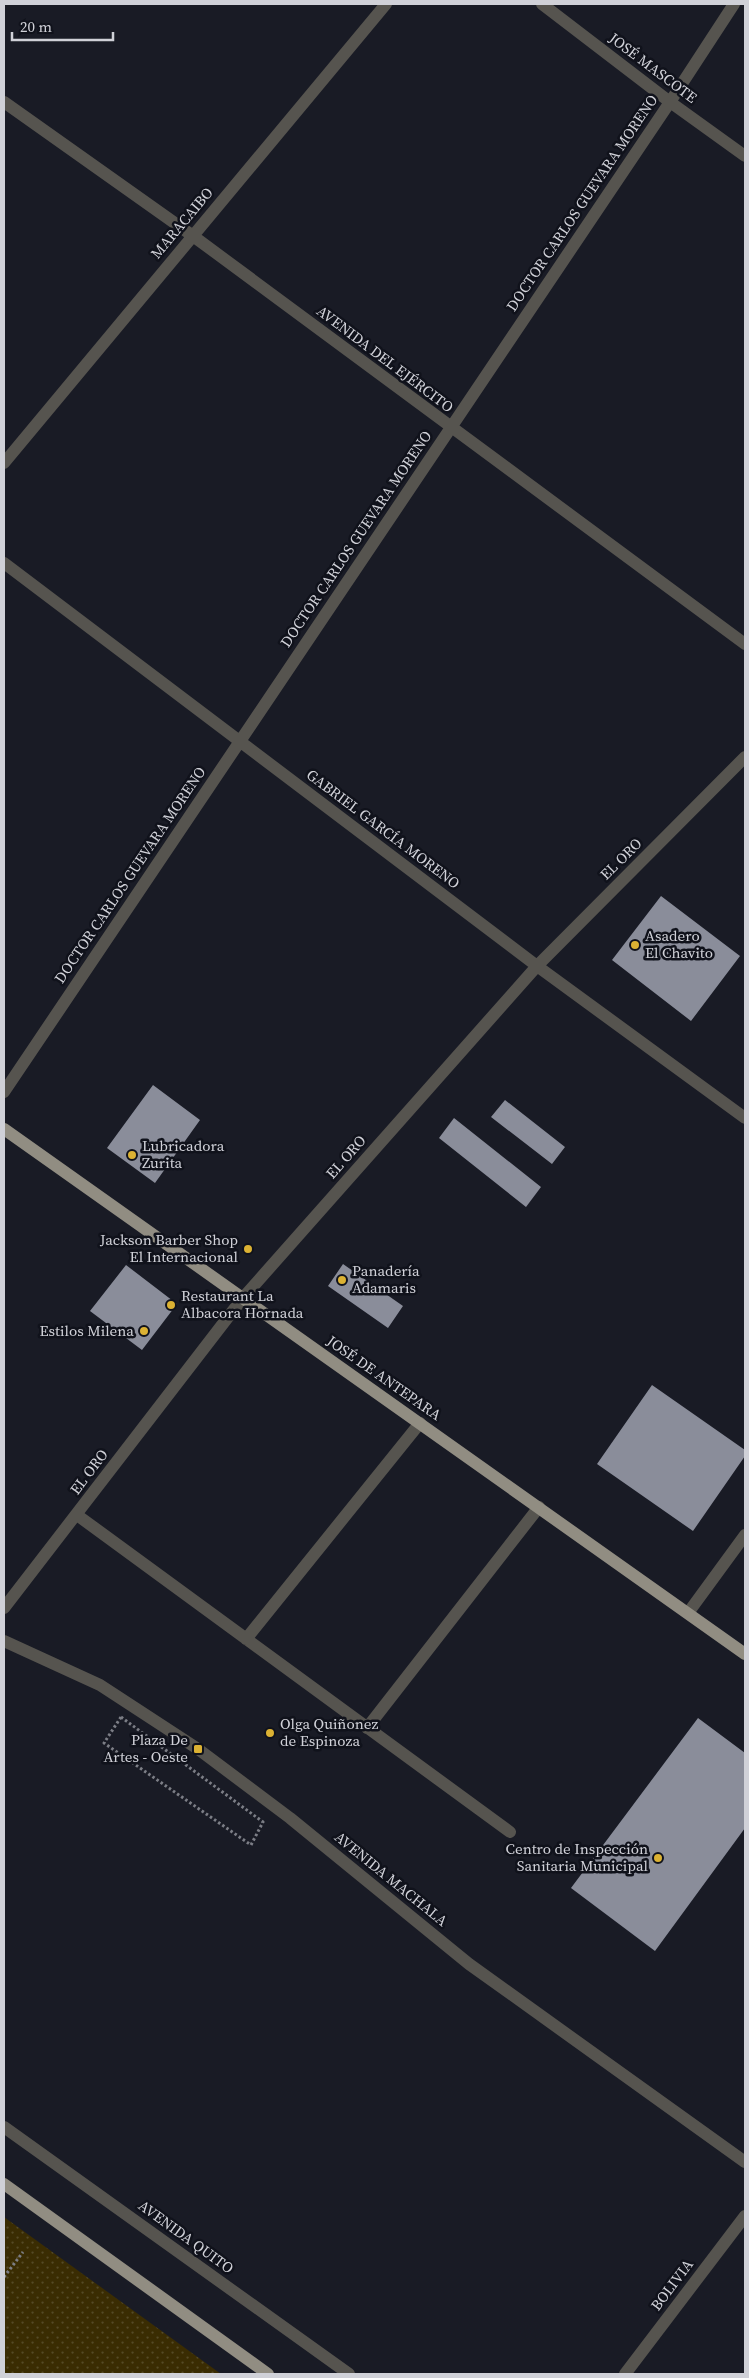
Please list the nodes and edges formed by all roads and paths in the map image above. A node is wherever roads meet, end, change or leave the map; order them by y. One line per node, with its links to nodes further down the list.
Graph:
1 (386, 4): 7 (street, MARACAIBO)
2 (542, 4): 5 (street, JOSÉ MASCOTE)
3 (734, 4): 5 (street, DOCTOR CARLOS GUEVARA MORENO)
4 (4, 102): 7 (street, AVENIDA DEL EJÉRCITO)
5 (670, 102): 6 (street, JOSÉ MASCOTE); 8 (street, DOCTOR CARLOS GUEVARA MORENO)
6 (745, 156)
7 (193, 236): 8 (street, AVENIDA DEL EJÉRCITO); 9 (street, MARACAIBO)
8 (451, 428): 11 (street, AVENIDA DEL EJÉRCITO); 12 (street, DOCTOR CARLOS GUEVARA MORENO)
9 (4, 463)
10 (4, 563): 12 (street, GABRIEL GARCÍA MORENO)
11 (745, 644)
12 (240, 741): 14 (street, GABRIEL GARCÍA MORENO); 15 (street, DOCTOR CARLOS GUEVARA MORENO)
13 (745, 757): 14 (street, EL ORO)
14 (536, 966): 16 (street, GABRIEL GARCÍA MORENO); 18 (street, EL ORO)
15 (4, 1092)
16 (745, 1118)
17 (4, 1129): 18 (main road, JOSÉ DE ANTEPARA)
18 (242, 1299): 19 (main road, JOSÉ DE ANTEPARA); 21 (street, EL ORO)
19 (420, 1423): 20 (main road, JOSÉ DE ANTEPARA); 25 (street)
20 (539, 1507): 24 (main road, JOSÉ DE ANTEPARA); 28 (street)
21 (77, 1515): 23 (street, EL ORO); 25 (street)
22 (745, 1535): 24 (street)
23 (4, 1608)
24 (688, 1613): 27 (main road, JOSÉ DE ANTEPARA)
25 (246, 1639): 28 (street)
26 (4, 1641): 32 (street, AVENIDA MACHALA)
27 (745, 1654)
28 (368, 1728): 30 (street)
29 (263, 1822): 29 (path)
30 (510, 1832)
31 (4, 2127): 38 (street, AVENIDA QUITO)
32 (745, 2162)
33 (4, 2184): 37 (main road)
34 (745, 2216): 39 (street, BOLIVIA)
35 (23, 2252): 36 (path)
36 (4, 2277)
37 (268, 2374)
38 (349, 2374)
39 (625, 2374)

